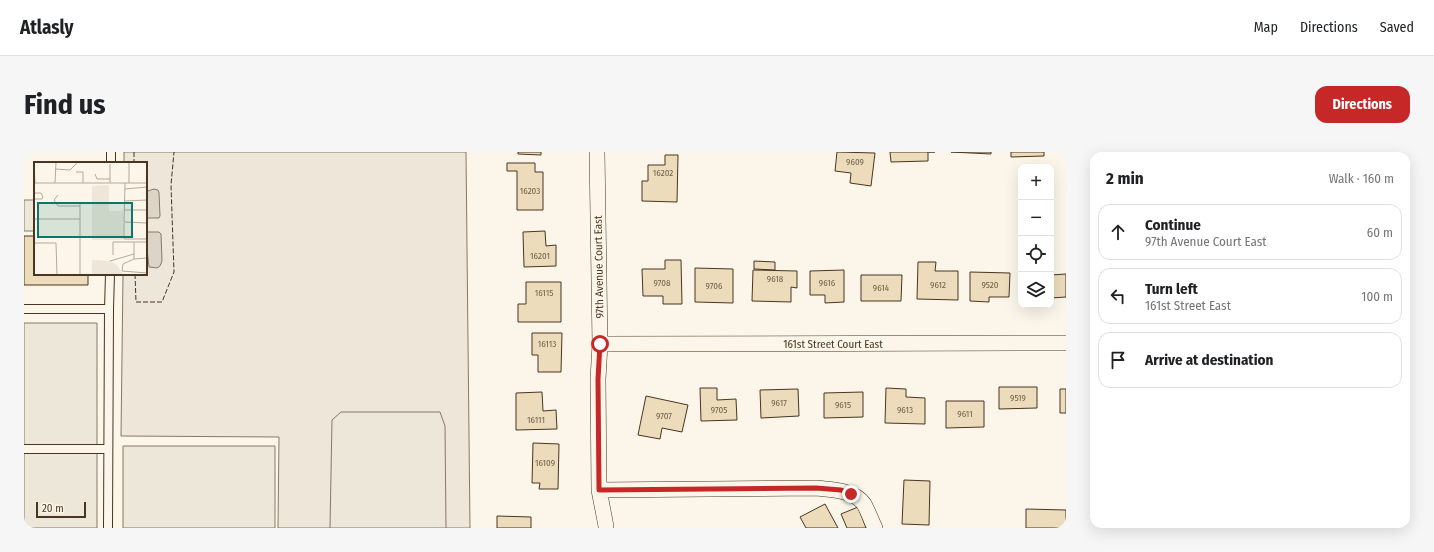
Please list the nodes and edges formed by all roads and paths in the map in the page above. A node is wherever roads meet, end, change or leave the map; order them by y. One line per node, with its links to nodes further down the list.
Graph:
1 (597, 152): 6 (street, 97th Avenue Court East)
2 (110, 275): 4 (lane)
3 (24, 309): 4 (lane)
4 (109, 309): 8 (lane)
5 (1066, 343): 6 (street, 161st Street Court East)
6 (600, 344): 9 (street, 97th Avenue Court East)
7 (24, 449): 8 (lane)
8 (108, 449): 11 (lane)
9 (599, 490): 10 (street, 97th Avenue Court East); 12 (street)
10 (606, 526)
11 (108, 528)
12 (875, 528)

